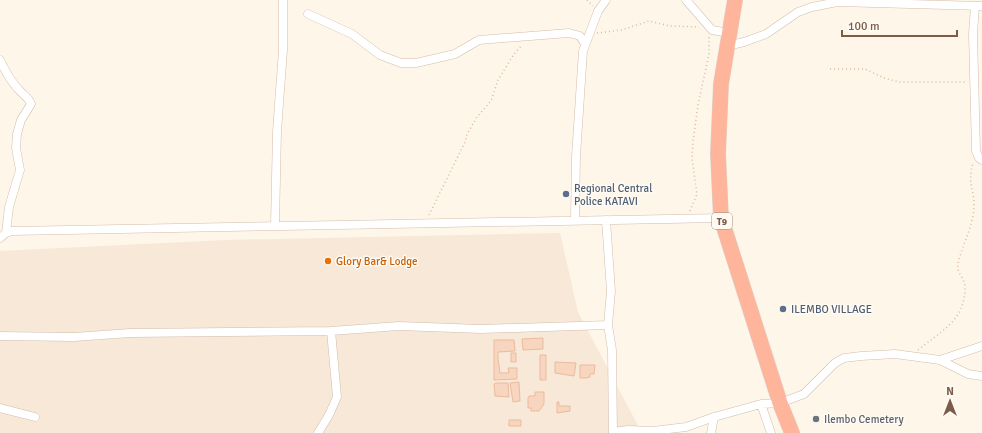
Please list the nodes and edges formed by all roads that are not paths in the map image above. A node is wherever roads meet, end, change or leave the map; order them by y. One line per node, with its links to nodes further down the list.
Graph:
1 (283, 0): 17 (street)
2 (606, 0): 10 (street)
3 (686, 0): 9 (street)
4 (735, 0): 9 (highway, T9)
5 (884, 2): 6 (street); 9 (street)
6 (950, 3): 7 (street)
7 (979, 6): 11 (street)
8 (308, 14): 10 (street)
9 (728, 40): 14 (highway, T9)
10 (585, 44): 15 (street)
11 (978, 54): 13 (street)
12 (0, 60): 18 (street)
13 (982, 160)
14 (721, 218): 16 (street); 25 (highway, T9)
15 (575, 220): 16 (street); 17 (street)
16 (606, 220): 19 (street)
17 (275, 225): 18 (street)
18 (3, 236)
19 (608, 325): 20 (street); 31 (street)
20 (331, 331): 21 (street); 30 (street)
21 (0, 336)
22 (982, 346): 23 (street)
23 (940, 360): 24 (street); 25 (street)
24 (982, 376)
25 (780, 403): 26 (street); 34 (highway, T9)
26 (761, 404): 29 (street); 33 (street)
27 (0, 408): 28 (street)
28 (35, 417)
29 (714, 417): 31 (street); 32 (street)
30 (318, 433)
31 (613, 433)
32 (711, 433)
33 (771, 433)
34 (792, 433)

